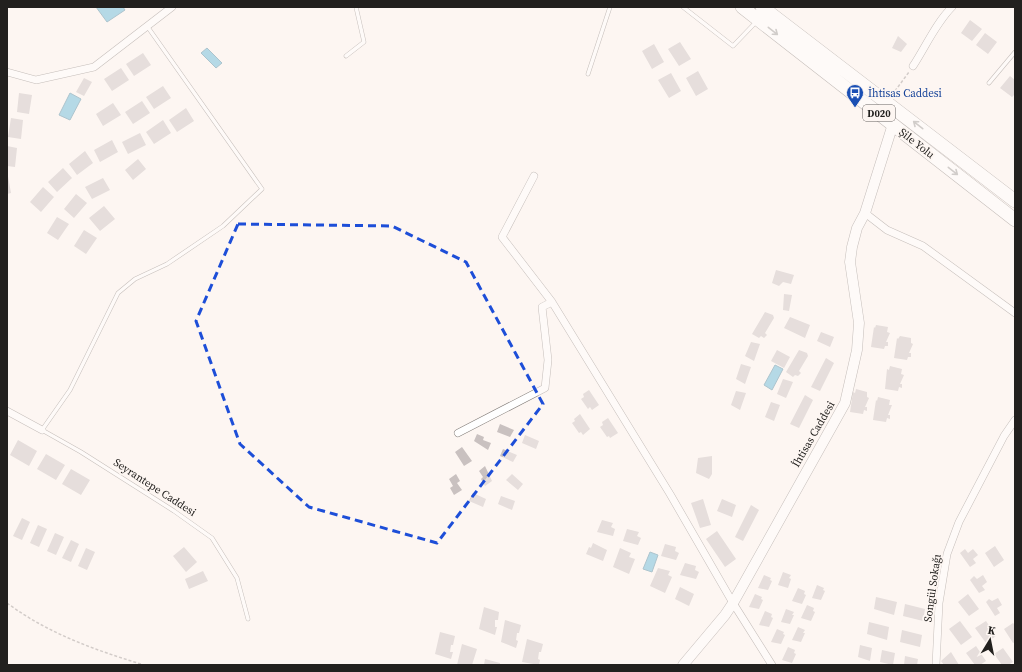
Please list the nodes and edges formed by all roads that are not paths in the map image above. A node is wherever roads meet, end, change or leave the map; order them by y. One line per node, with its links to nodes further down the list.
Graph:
1 (172, 7): 9 (street)
2 (356, 7): 11 (lane)
3 (610, 7): 14 (lane)
4 (683, 7): 8 (lane)
5 (742, 7): 8 (highway, Şile Yolu / D020)
6 (762, 7): 18 (highway, Şile Yolu / D020, one-way to 6)
7 (952, 7): 12 (street)
8 (758, 20): 16 (highway, Şile Yolu / D020, one-way to 16)
9 (147, 26): 13 (street); 25 (lane)
10 (1015, 52): 15 (lane)
11 (346, 56)
12 (913, 66)
13 (7, 72)
14 (588, 74)
15 (989, 83)
16 (893, 124): 19 (street, İhtisas Caddesi); 20 (highway, Şile Yolu / D020, one-way to 20)
17 (534, 176): 21 (street)
18 (1015, 201)
19 (865, 213): 22 (street); 27 (street, İhtisas Caddesi)
20 (1015, 220)
21 (552, 302): 26 (street); 27 (street)
22 (1015, 313)
23 (7, 411): 25 (street, Seyrantepe Caddesi)
24 (1015, 420): 31 (street, Songül Sokağı)
25 (42, 430): 28 (lane, Seyrantepe Caddesi)
26 (458, 433)
27 (733, 603): 29 (street, İhtisas Caddesi); 30 (street)
28 (248, 619)
29 (683, 665)
30 (772, 665)
31 (936, 665)

